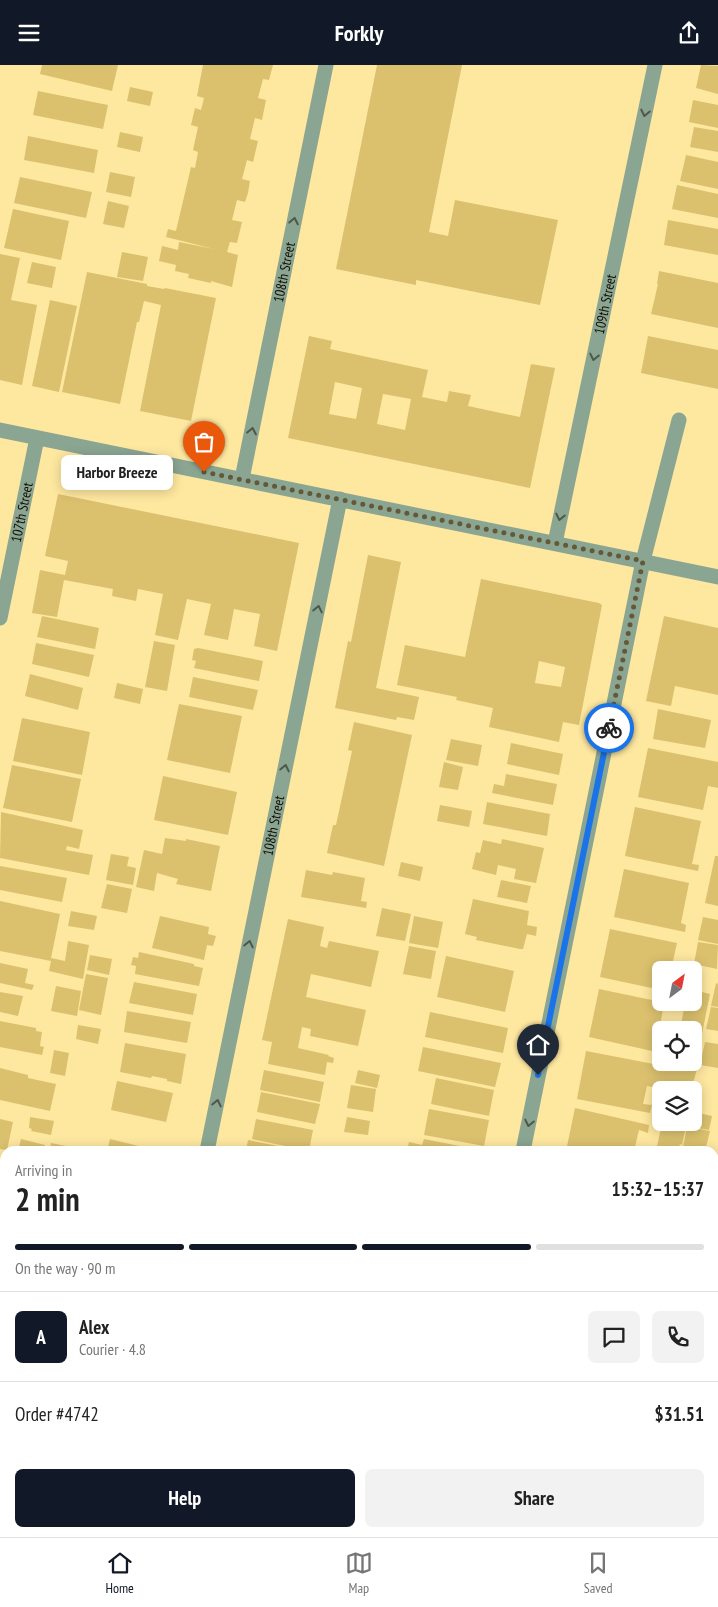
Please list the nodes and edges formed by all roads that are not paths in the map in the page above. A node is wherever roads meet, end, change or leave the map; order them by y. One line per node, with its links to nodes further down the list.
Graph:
1 (326, 65): 6 (street, 108th Street, one-way to 1)
2 (655, 65): 8 (street, 109th Street, one-way to 8)
3 (679, 420): 9 (street)
4 (0, 430): 5 (street)
5 (36, 438): 6 (street); 11 (street, 107th Street)
6 (242, 479): 7 (street)
7 (340, 499): 8 (street); 12 (street, 108th Street, one-way to 7)
8 (555, 543): 9 (street)
9 (643, 561): 10 (street); 13 (street, one-way to 13)
10 (718, 577)
11 (0, 618)
12 (208, 1146)
13 (524, 1146)

